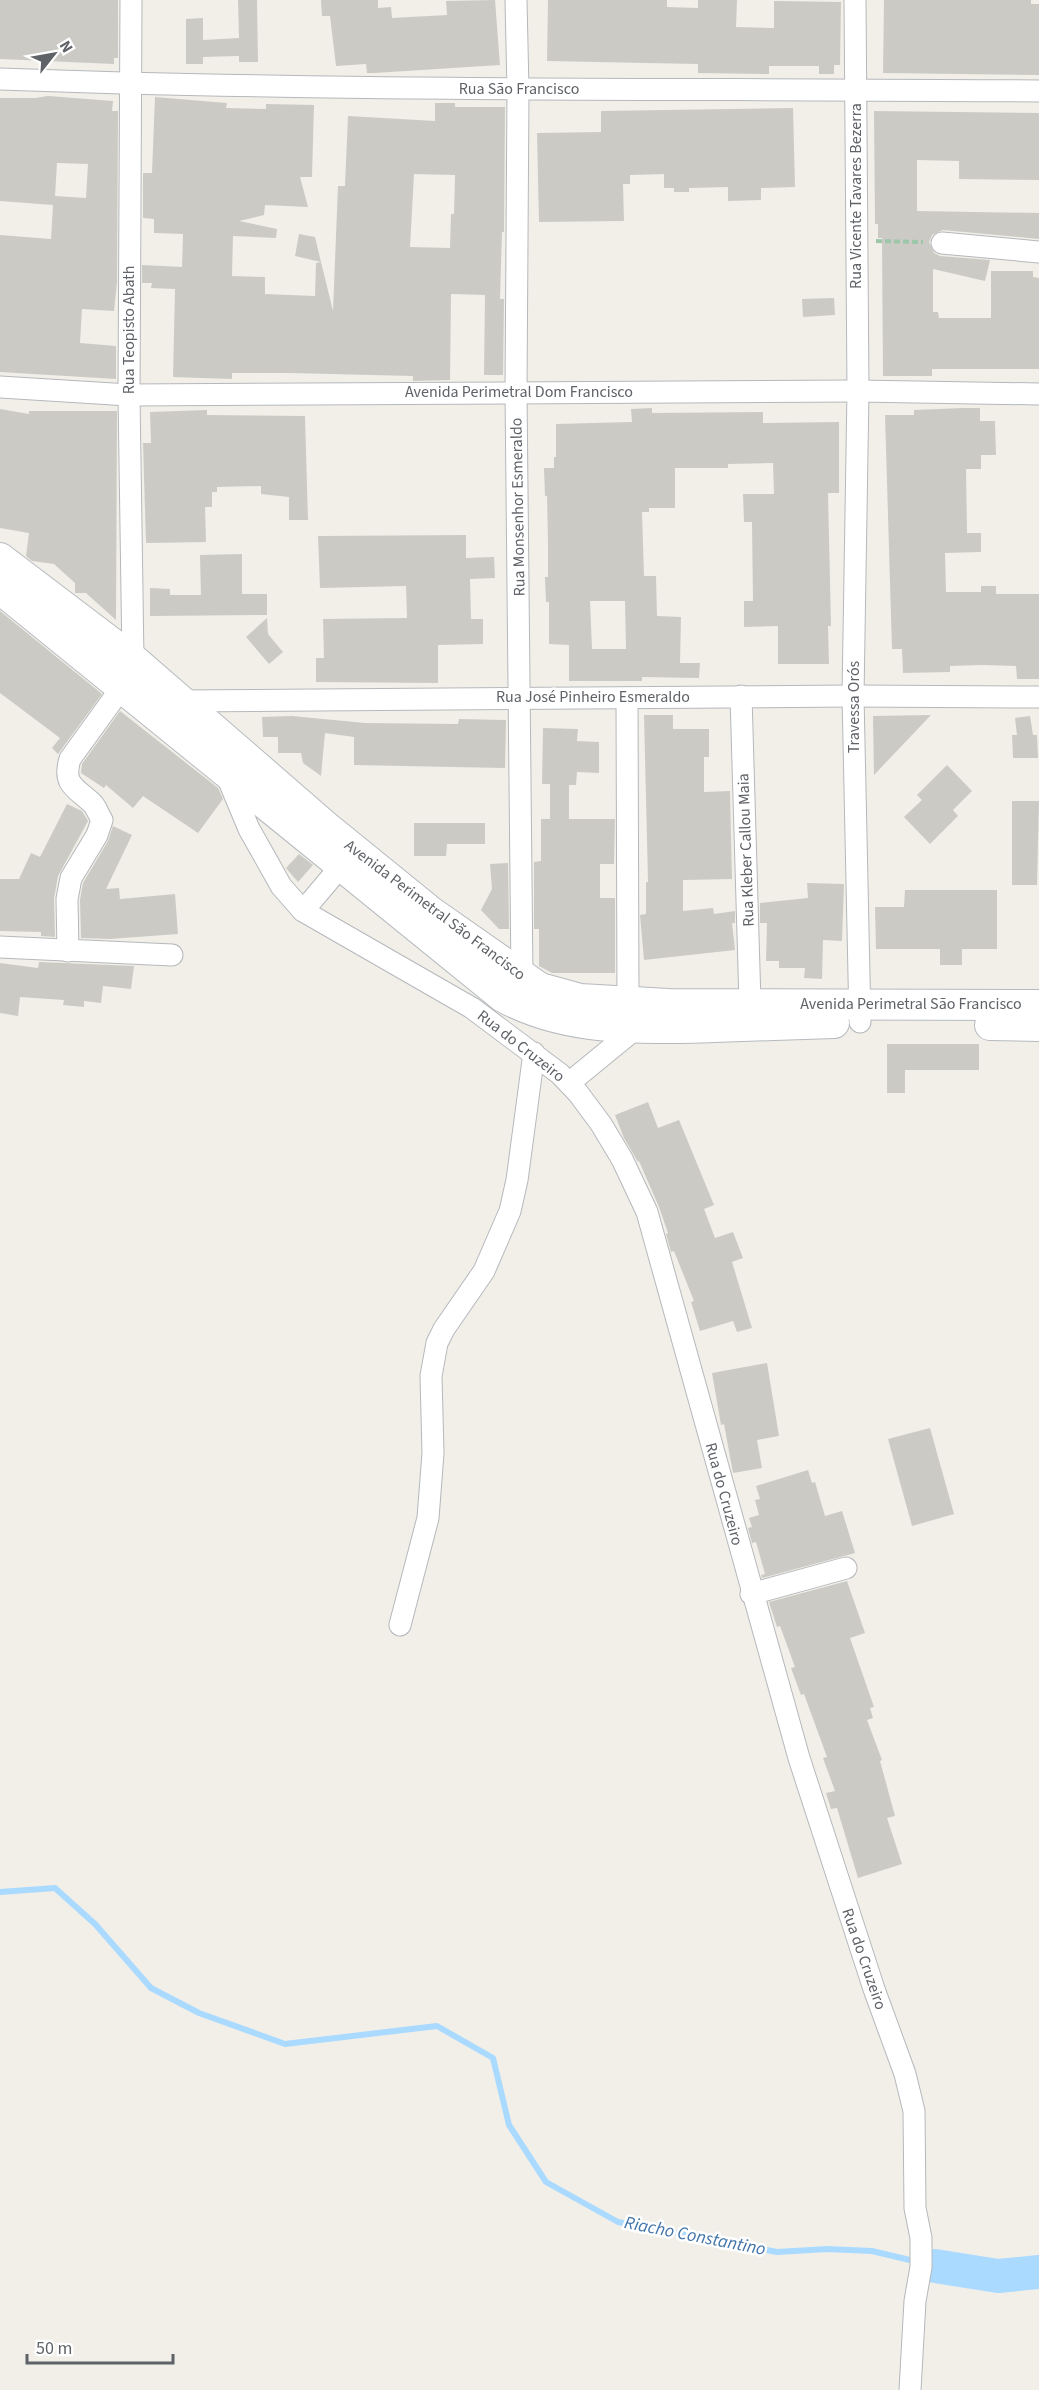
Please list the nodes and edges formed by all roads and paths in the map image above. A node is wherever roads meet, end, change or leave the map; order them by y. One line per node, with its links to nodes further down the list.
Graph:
1 (131, 0): 5 (street, Rua Teopisto Abath)
2 (516, 0): 7 (street, Rua Monsenhor Esmeraldo)
3 (855, 0): 6 (street, Rua Vicente Tavares Bezerra)
4 (0, 79): 5 (street, Rua São Francisco)
5 (131, 84): 7 (street, Rua São Francisco); 16 (street, Rua Teopisto Abath)
6 (855, 89): 7 (street, Rua São Francisco); 8 (street, Rua São Francisco); 9 (street, Rua Vicente Tavares Bezerra)
7 (518, 90): 14 (street, Rua Monsenhor Esmeraldo)
8 (1039, 91)
9 (856, 240): 10 (path); 13 (street, Rua Vicente Tavares Bezerra)
10 (942, 243): 11 (street)
11 (1039, 252)
12 (0, 387): 16 (street, Avenida Perimetral Dom Francisco)
13 (858, 391): 14 (street, Avenida Perimetral Dom Francisco); 15 (street, Avenida Perimetral Dom Francisco); 22 (street, Travessa Orós)
14 (516, 392): 16 (street, Avenida Perimetral Dom Francisco); 24 (street, Rua Monsenhor Esmeraldo)
15 (1039, 393)
16 (129, 394): 19 (street, Rua Teopisto Abath)
17 (0, 558): 19 (main road, Avenida Perimetral São Francisco)
18 (0, 589): 20 (main road, Avenida Perimetral São Francisco)
19 (133, 659): 26 (main road, Avenida Perimetral São Francisco)
20 (122, 687): 27 (main road, Avenida Perimetral São Francisco); 32 (street)
21 (741, 696): 22 (street, Rua José Pinheiro Esmeraldo); 25 (street, Rua José Pinheiro Esmeraldo); 35 (street, Rua Kleber Callou Maia)
22 (853, 696): 23 (street, Rua José Pinheiro Esmeraldo); 37 (street, Travessa Orós)
23 (1039, 697)
24 (520, 698): 25 (street, Rua José Pinheiro Esmeraldo); 26 (street, Rua José Pinheiro Esmeraldo); 34 (street, Rua Monsenhor Esmeraldo)
25 (627, 698): 38 (street)
26 (179, 700): 27 (street, Rua José Pinheiro Esmeraldo); 34 (main road, Avenida Perimetral São Francisco)
27 (149, 709): 28 (main road, Avenida Perimetral São Francisco)
28 (223, 768): 29 (main road, Avenida Perimetral São Francisco); 30 (street, Rua do Cruzeiro)
29 (341, 866): 30 (street); 38 (main road, Avenida Perimetral São Francisco)
30 (303, 911): 40 (street, Rua do Cruzeiro)
31 (0, 947): 32 (street)
32 (68, 951): 33 (street)
33 (172, 955)
34 (522, 978): 38 (main road, Avenida Perimetral São Francisco)
35 (750, 1003): 37 (main road, Avenida Perimetral São Francisco); 38 (main road, Avenida Perimetral São Francisco)
36 (1039, 1005): 37 (main road, Avenida Perimetral São Francisco)
37 (860, 1013): 38 (main road, Avenida Perimetral São Francisco); 39 (main road, Avenida Perimetral São Francisco)
38 (631, 1015): 41 (street)
39 (1039, 1026)
40 (534, 1053): 41 (street, Rua do Cruzeiro); 44 (street)
41 (569, 1083): 43 (street, Rua do Cruzeiro)
42 (846, 1568): 43 (street)
43 (752, 1594): 45 (street, Rua do Cruzeiro)
44 (400, 1625)
45 (910, 2390)

